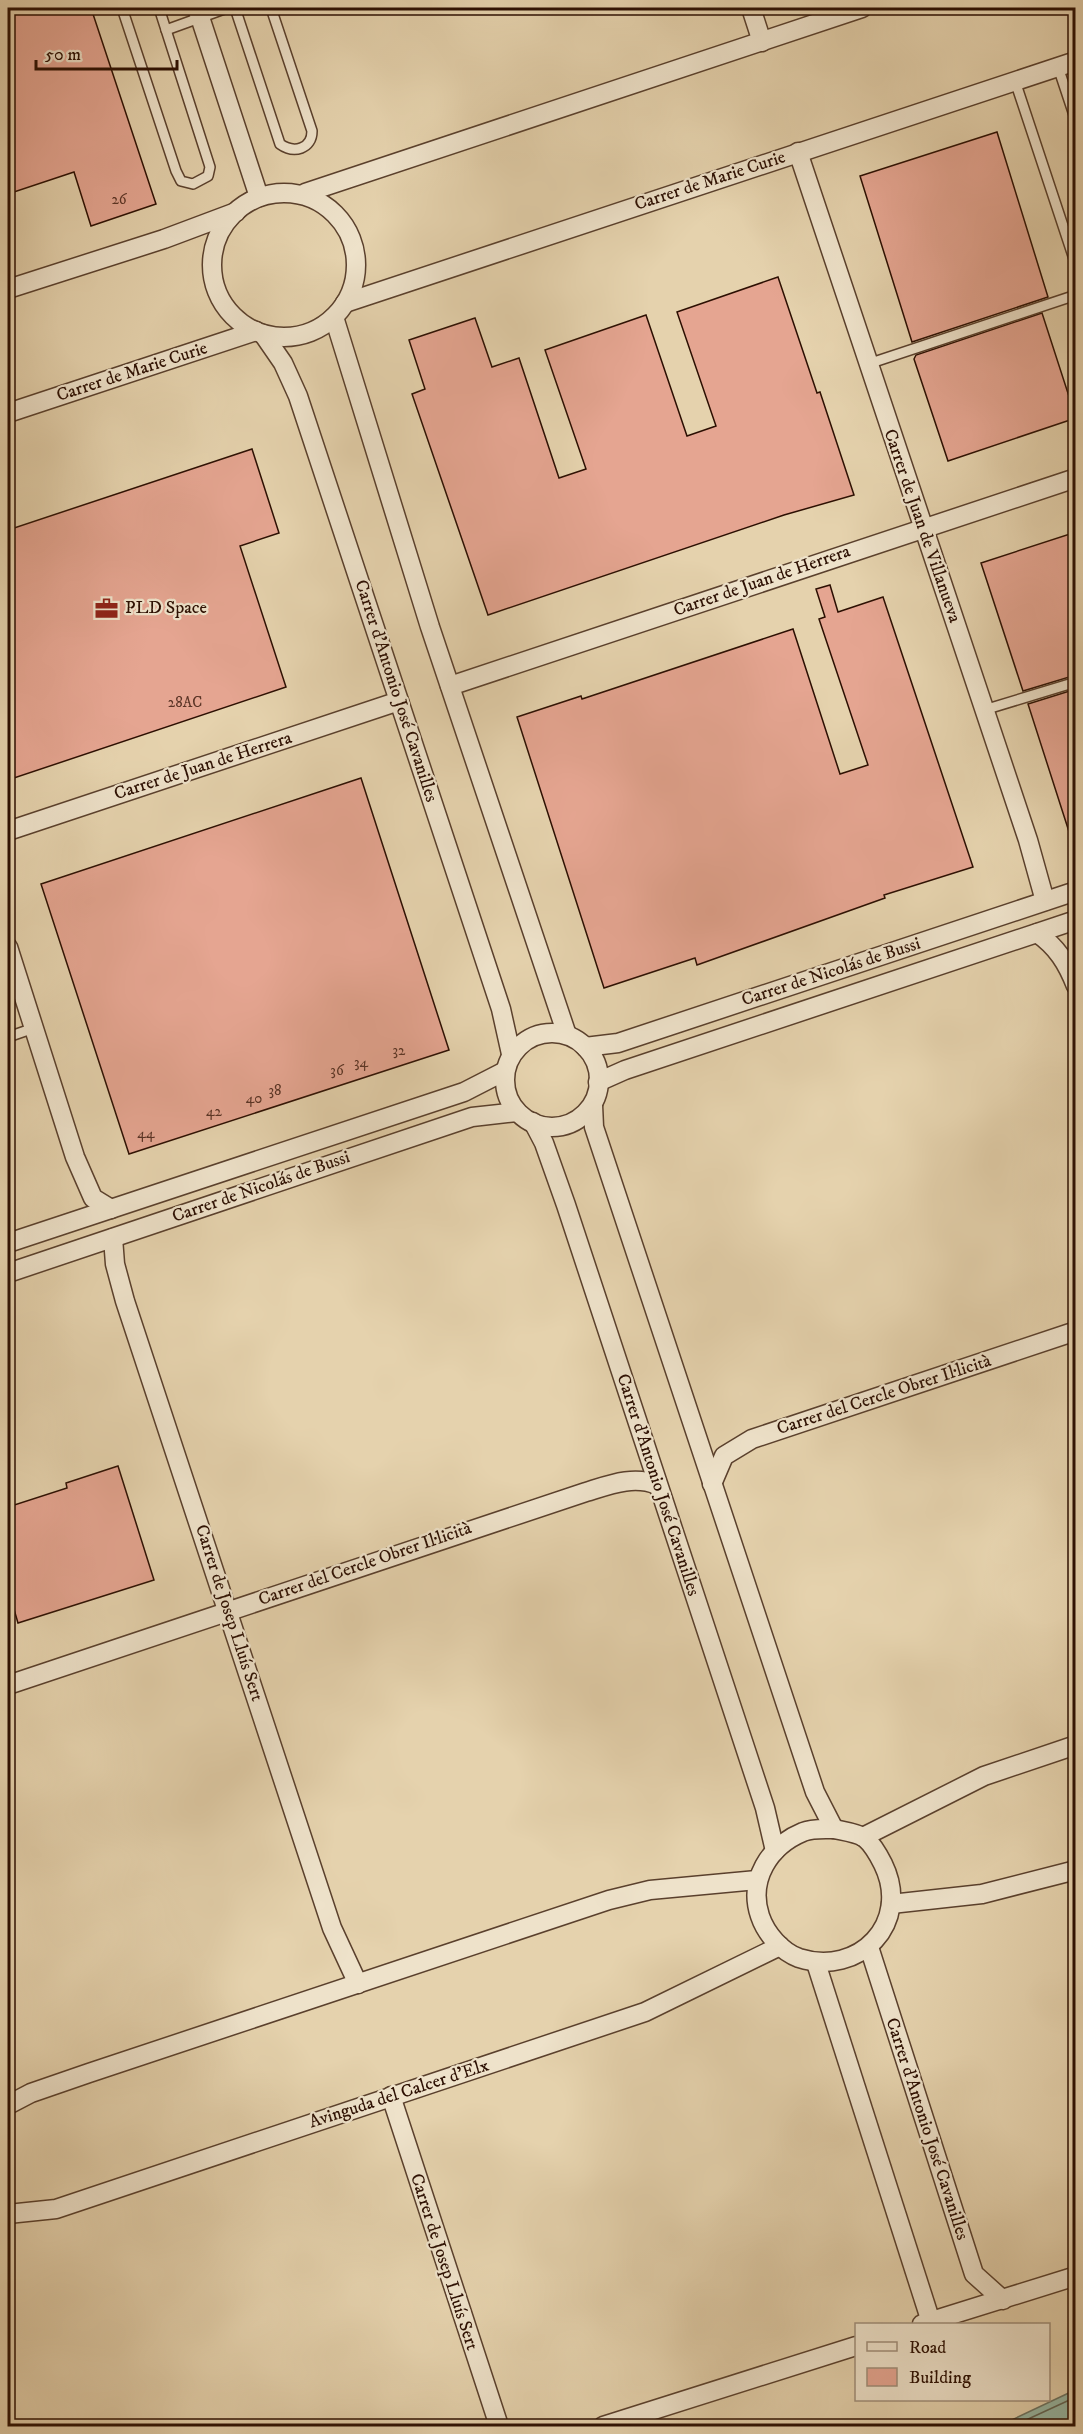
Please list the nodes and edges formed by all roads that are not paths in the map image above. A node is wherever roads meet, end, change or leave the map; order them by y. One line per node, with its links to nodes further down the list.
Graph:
1 (122, 8): 9 (lane)
2 (159, 8): 9 (lane)
3 (227, 8): 8 (lane)
4 (235, 8): 5 (lane)
5 (271, 8)
6 (752, 8): 10 (street)
7 (862, 8): 10 (street)
8 (199, 12): 9 (lane); 17 (street)
9 (166, 30)
10 (762, 42): 16 (street)
11 (1076, 61): 12 (street, Carrer de Marie Curie)
12 (1058, 67): 13 (street, Carrer de Marie Curie); 14 (lane)
13 (1015, 81): 15 (street, Carrer de Marie Curie); 19 (lane)
14 (1076, 121)
15 (798, 152): 22 (street, Carrer de Marie Curie); 24 (street, Carrer de Juan de Villanueva)
16 (305, 193): 17 (street); 22 (street)
17 (259, 197): 18 (street)
18 (236, 212): 20 (street); 23 (street)
19 (1076, 265)
20 (8, 289)
21 (1076, 295): 24 (lane)
22 (340, 310): 23 (street); 29 (street)
23 (260, 332): 25 (street, Carrer de Marie Curie); 30 (street, Carrer d'Antonio José Cavanilles)
24 (868, 364): 27 (street, Carrer de Juan de Villanueva)
25 (8, 413)
26 (1076, 478): 27 (street, Carrer de Juan de Herrera)
27 (922, 527): 29 (street, Carrer de Juan de Herrera); 31 (street, Carrer de Juan de Villanueva)
28 (1076, 682): 31 (lane)
29 (450, 686): 40 (street)
30 (399, 701): 32 (street, Carrer de Juan de Herrera); 43 (street, Carrer d'Antonio José Cavanilles)
31 (984, 710): 34 (street, Carrer de Juan de Villanueva)
32 (8, 831)
33 (1076, 891): 34 (street, Carrer de Nicolás de Bussi)
34 (1045, 901): 42 (street, Carrer de Nicolás de Bussi)
35 (1076, 920): 36 (street, Carrer de Nicolás de Bussi)
36 (1037, 933): 38 (street); 44 (street, Carrer de Nicolás de Bussi)
37 (8, 947): 39 (street)
38 (1076, 986)
39 (34, 1028): 41 (lane); 48 (street)
40 (567, 1035): 42 (street); 43 (street)
41 (8, 1037)
42 (585, 1047): 44 (street)
43 (508, 1063): 46 (street); 48 (street, Carrer de Nicolás de Bussi)
44 (598, 1082): 45 (street)
45 (592, 1105): 47 (street); 53 (street)
46 (517, 1112): 47 (street); 49 (street, Carrer de Nicolás de Bussi)
47 (533, 1122): 54 (street, Carrer d'Antonio José Cavanilles)
48 (111, 1209): 50 (street, Carrer de Nicolás de Bussi)
49 (114, 1238): 51 (street, Carrer de Nicolás de Bussi); 55 (street, Carrer de Josep Lluís Sert)
50 (8, 1244)
51 (8, 1273)
52 (1076, 1331): 53 (street, Carrer del Cercle Obrer Il·licità)
53 (712, 1484): 58 (street)
54 (657, 1485): 55 (street, Carrer del Cercle Obrer Il·licità); 60 (street, Carrer d'Antonio José Cavanilles)
55 (229, 1611): 56 (street, Carrer del Cercle Obrer Il·licità); 67 (street, Carrer de Josep Lluís Sert)
56 (8, 1685)
57 (1076, 1745): 59 (street)
58 (834, 1829): 59 (street); 60 (street)
59 (864, 1837): 63 (street)
60 (775, 1851): 62 (street)
61 (1076, 1870): 63 (street)
62 (757, 1880): 64 (street); 67 (street)
63 (891, 1904): 65 (street)
64 (780, 1946): 66 (street); 68 (street, Avinguda del Calcer d'Elx)
65 (869, 1947): 66 (street); 72 (street, Carrer d'Antonio José Cavanilles)
66 (816, 1963): 73 (street)
67 (358, 1984): 69 (street)
68 (391, 2097): 70 (street, Avinguda del Calcer d'Elx); 75 (street, Carrer de Josep Lluís Sert)
69 (8, 2105)
70 (8, 2214)
71 (1076, 2276): 72 (street)
72 (1002, 2300): 73 (street)
73 (926, 2323)
74 (855, 2346): 76 (street)
75 (499, 2427)
76 (603, 2427)

